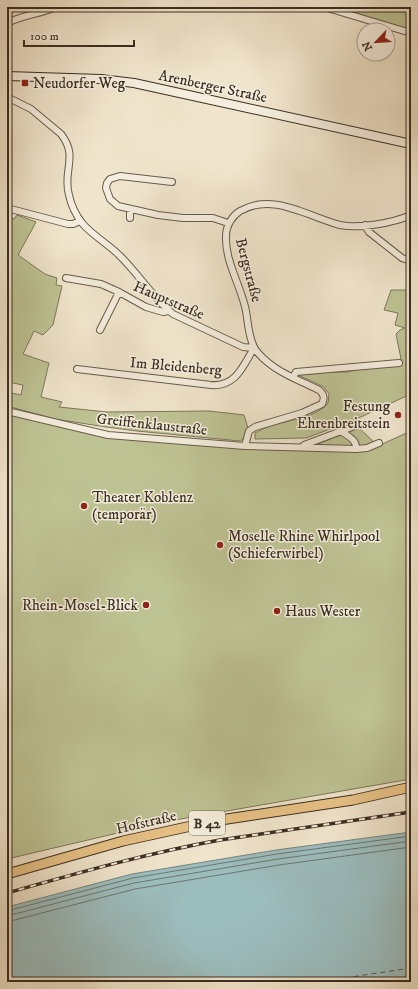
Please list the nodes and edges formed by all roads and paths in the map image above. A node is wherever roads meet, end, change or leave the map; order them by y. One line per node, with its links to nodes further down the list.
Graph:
1 (56, 7): 3 (street)
2 (324, 7): 4 (street)
3 (7, 23)
4 (411, 33)
5 (7, 76): 7 (main road, Arenberger Straße)
6 (7, 97): 13 (street)
7 (411, 144)
8 (172, 182): 10 (street)
9 (7, 208): 13 (street)
10 (130, 210): 12 (street); 14 (street)
11 (411, 215): 15 (street, Bergstraße)
12 (130, 218)
13 (80, 221): 19 (street)
14 (228, 223): 15 (street, Bergstraße); 21 (street, Bergstraße)
15 (364, 225): 16 (street)
16 (411, 260)
17 (66, 278): 18 (street, Hauptstraße)
18 (119, 292): 19 (street, Hauptstraße); 20 (street, Hauptstraße)
19 (169, 311): 21 (street, Hauptstraße)
20 (100, 330)
21 (254, 348): 23 (street, Im Bleidenberg); 24 (street, Bergstraße)
22 (399, 363): 24 (street)
23 (77, 369)
24 (293, 377): 29 (street, Bergstraße)
25 (7, 411): 29 (street, Greiffenklaustraße)
26 (360, 424): 27 (street, Greiffenklaustraße)
27 (342, 432): 30 (street, Greiffenklaustraße); 31 (street)
28 (379, 443): 31 (street, Greiffenklaustraße)
29 (245, 446): 30 (street, Greiffenklaustraße)
30 (297, 447): 31 (street, Greiffenklaustraße)
31 (356, 449)
32 (411, 787): 33 (main road, Hofstraße / B 42)
33 (7, 874)

